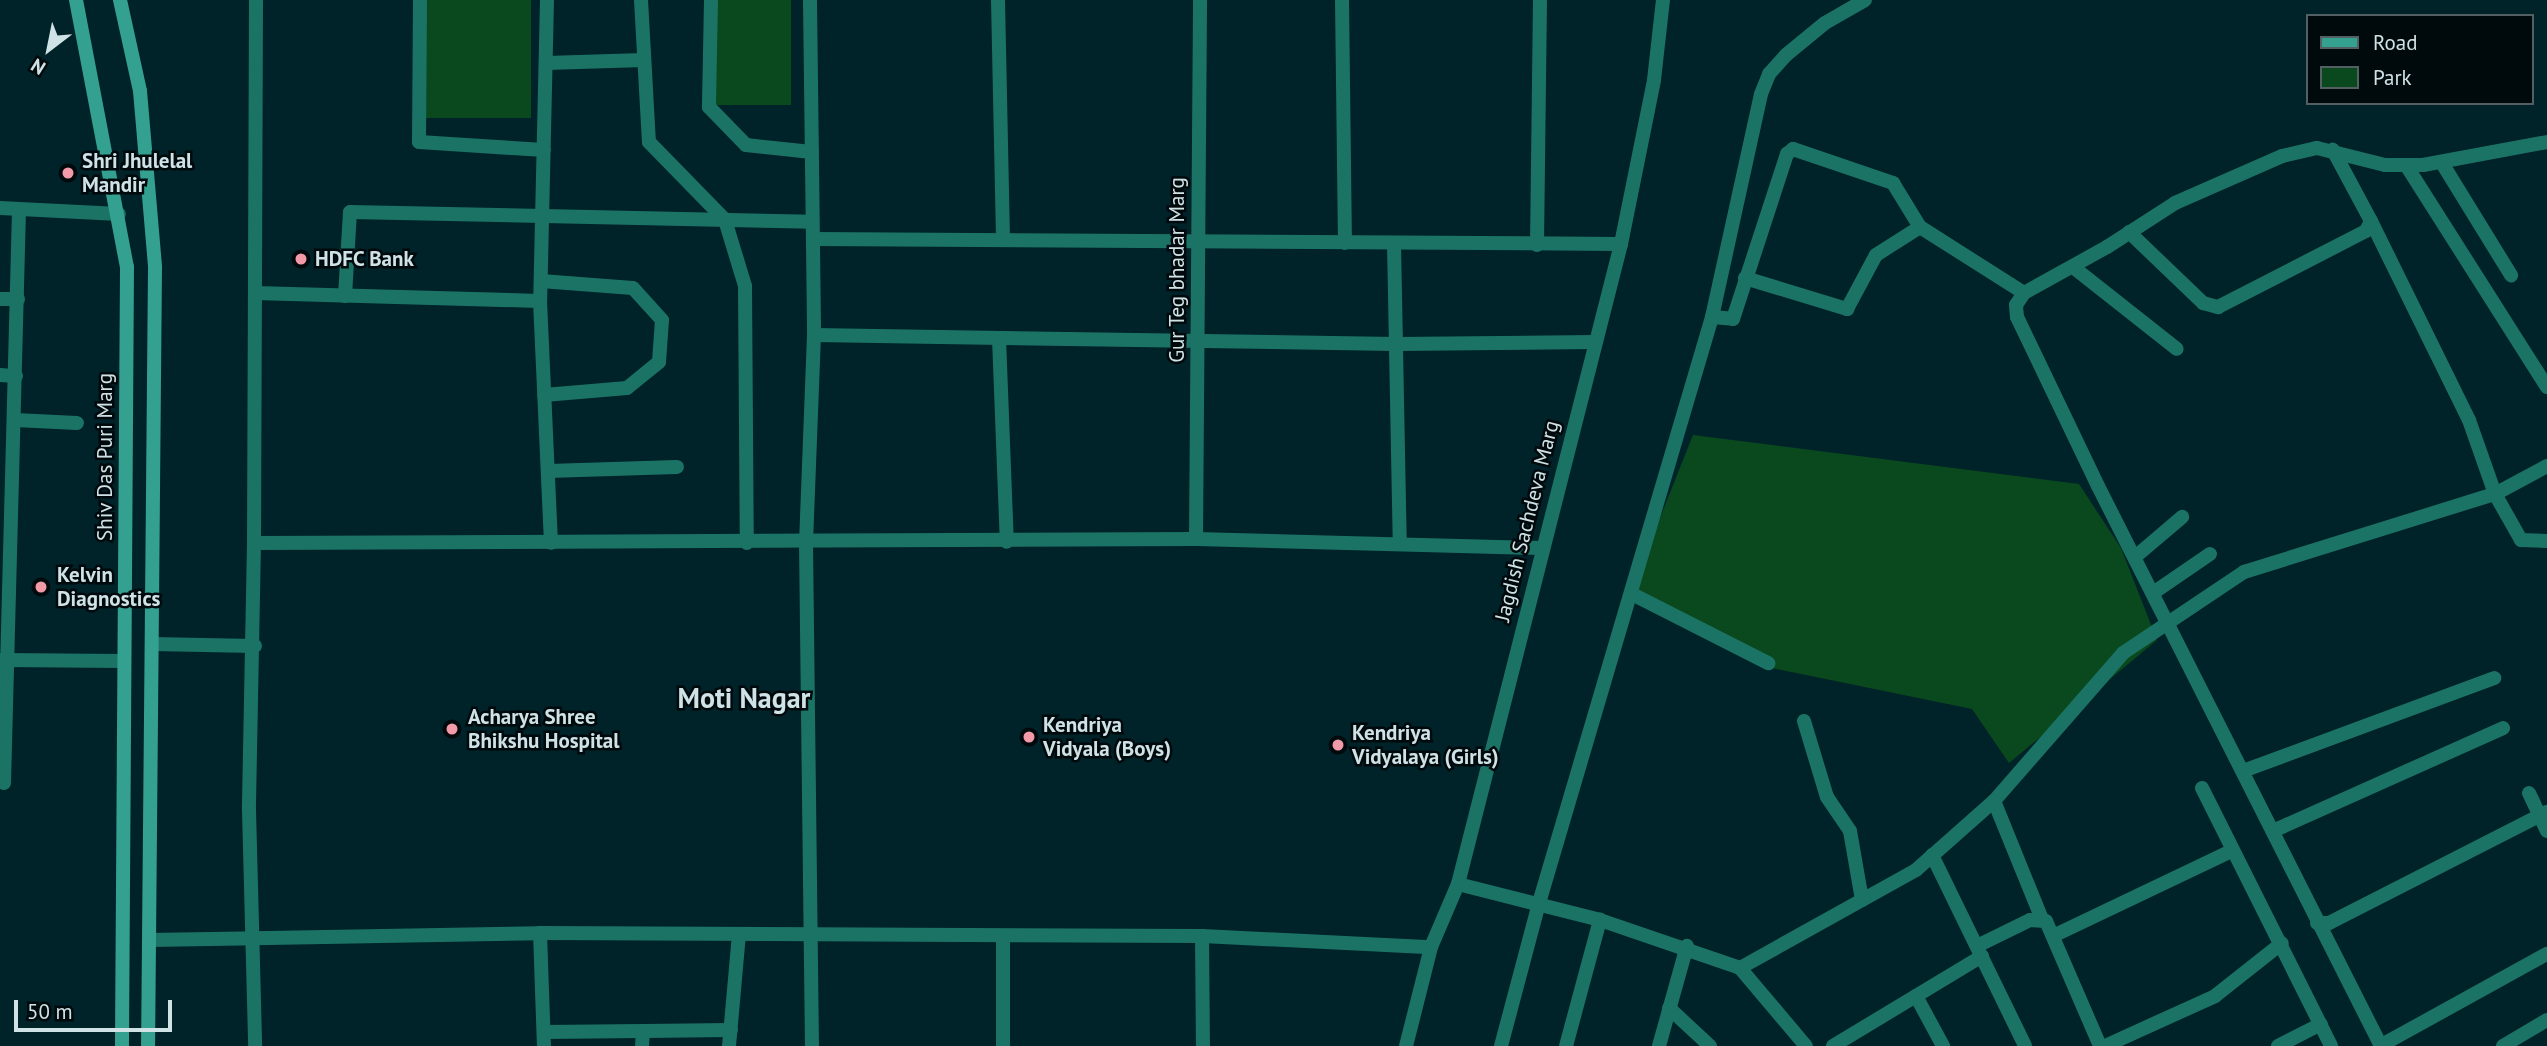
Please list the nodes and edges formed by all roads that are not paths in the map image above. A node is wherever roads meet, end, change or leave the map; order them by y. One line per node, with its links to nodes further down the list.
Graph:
1 (76, 0): 25 (main road, Shiv Das Puri Marg)
2 (120, 0): 83 (main road)
3 (256, 0): 43 (street)
4 (419, 0): 18 (street)
5 (547, 0): 16 (street)
6 (641, 0): 15 (street)
7 (711, 0): 20 (street)
8 (810, 0): 20 (street)
9 (998, 0): 33 (street)
10 (1200, 0): 34 (street, Gur Teg bhadar Marg)
11 (1342, 0): 35 (street)
12 (1540, 0): 37 (street)
13 (1663, 0): 38 (street, Jagdish Sachdeva Marg)
14 (1865, 0): 49 (street)
15 (645, 60): 16 (street); 27 (street)
16 (546, 63): 18 (street)
17 (2547, 142): 21 (street)
18 (544, 149): 26 (street)
19 (2333, 150): 22 (street); 28 (street); 31 (street)
20 (812, 152): 29 (street)
21 (2442, 163): 22 (street); 40 (street)
22 (2406, 165): 58 (street)
23 (0, 208): 24 (street)
24 (19, 209): 25 (street); 47 (street)
25 (119, 214): 86 (main road, Shiv Das Puri Marg)
26 (542, 215): 27 (street); 42 (street); 45 (street)
27 (725, 220): 29 (street); 73 (street)
28 (2371, 221): 31 (street); 66 (street)
29 (813, 222): 32 (street)
30 (1920, 227): 41 (street); 41 (street); 44 (street)
31 (2129, 232): 39 (street)
32 (813, 239): 33 (street); 50 (street)
33 (1003, 240): 34 (street)
34 (1198, 241): 35 (street); 52 (street, Gur Teg bhadar Marg)
35 (1345, 243): 36 (street)
36 (1395, 243): 37 (street); 54 (street)
37 (1537, 244): 38 (street)
38 (1621, 244): 53 (street, Jagdish Sachdeva Marg)
39 (2073, 267): 44 (street); 55 (street)
40 (2511, 275)
41 (1745, 278): 49 (street)
42 (541, 282): 48 (street); 59 (street)
43 (255, 293): 45 (street); 70 (street)
44 (2024, 293): 78 (street)
45 (345, 296): 48 (street)
46 (0, 299): 47 (street)
47 (18, 299): 57 (street)
48 (540, 301): 59 (street)
49 (1712, 317): 81 (street)
50 (814, 335): 51 (street); 74 (street)
51 (999, 338): 52 (street); 71 (street)
52 (1197, 342): 54 (street); 68 (street, Gur Teg bhadar Marg)
53 (1595, 342): 54 (street); 76 (street, Jagdish Sachdeva Marg)
54 (1396, 344): 75 (street)
55 (2177, 349)
56 (0, 375): 57 (street)
57 (16, 376): 60 (street)
58 (2547, 387)
59 (544, 395): 64 (street)
60 (15, 420): 61 (street); 65 (street)
61 (77, 423)
62 (2547, 466): 66 (street)
63 (677, 467): 64 (street)
64 (548, 471): 72 (street)
65 (6, 494): 79 (street)
66 (2495, 494): 69 (street); 82 (street)
67 (2182, 517): 78 (street)
68 (1196, 539): 71 (street); 75 (street)
69 (2547, 541)
70 (254, 542): 72 (street); 84 (street)
71 (1007, 542): 74 (street)
72 (551, 543): 73 (street)
73 (747, 543): 74 (street)
74 (806, 543): 110 (street)
75 (1400, 544): 76 (street)
76 (1541, 548): 101 (street, Jagdish Sachdeva Marg)
77 (2210, 554): 80 (street)
78 (2135, 557): 80 (street)
79 (6, 577): 85 (street)
80 (2154, 593): 82 (street)
81 (1632, 594): 87 (street); 103 (street)
82 (2168, 620): 91 (street); 95 (street)
83 (152, 644): 84 (street); 114 (main road)
84 (255, 646): 109 (street)
85 (5, 660): 86 (street); 92 (street)
86 (124, 662): 128 (main road, Shiv Das Puri Marg)
87 (1768, 663)
88 (2494, 678): 91 (street)
89 (1804, 720): 102 (street)
90 (2503, 728): 97 (street)
91 (2243, 771): 97 (street)
92 (4, 783)
93 (2202, 788): 99 (street)
94 (2529, 793): 96 (street)
95 (1994, 801): 100 (street); 104 (street)
96 (2542, 814): 98 (street); 106 (street)
97 (2273, 831): 106 (street)
98 (2547, 831)
99 (2233, 850): 113 (street); 115 (street)
100 (1932, 855): 102 (street); 118 (street)
101 (1458, 884): 103 (street); 117 (street, Jagdish Sachdeva Marg)
102 (1862, 900): 120 (street)
103 (1539, 903): 105 (street); 136 (street)
104 (2042, 919): 113 (street); 118 (street)
105 (1600, 920): 116 (street); 137 (street)
106 (2317, 923): 147 (street)
107 (540, 933): 108 (street); 109 (street); 126 (street)
108 (739, 935): 110 (street); 125 (street)
109 (255, 936): 114 (street); 130 (street)
110 (813, 936): 111 (street); 132 (street)
111 (1003, 936): 112 (street); 133 (street)
112 (1202, 936): 117 (street); 134 (street)
113 (2053, 936): 144 (street)
114 (149, 940): 129 (main road)
115 (2282, 943): 124 (street); 144 (street)
116 (1687, 946): 120 (street); 122 (street)
117 (1431, 947): 135 (street, Jagdish Sachdeva Marg)
118 (1979, 951): 121 (street); 143 (street)
119 (2547, 954): 147 (street)
120 (1740, 968): 140 (street)
121 (1916, 996): 141 (street); 142 (street)
122 (1669, 1008): 138 (street); 139 (street)
123 (2547, 1020): 148 (street)
124 (2321, 1024): 145 (street); 146 (street)
125 (731, 1030): 127 (street); 131 (street)
126 (544, 1039): 127 (street)
127 (642, 1039)
128 (122, 1046)
129 (148, 1046)
130 (255, 1046)
131 (729, 1046)
132 (812, 1046)
133 (1003, 1046)
134 (1203, 1046)
135 (1406, 1046)
136 (1501, 1046)
137 (1566, 1046)
138 (1659, 1046)
139 (1710, 1046)
140 (1805, 1046)
141 (1833, 1046)
142 (1944, 1046)
143 (2025, 1046)
144 (2103, 1046)
145 (2278, 1046)
146 (2331, 1046)
147 (2381, 1046)
148 (2503, 1046)

